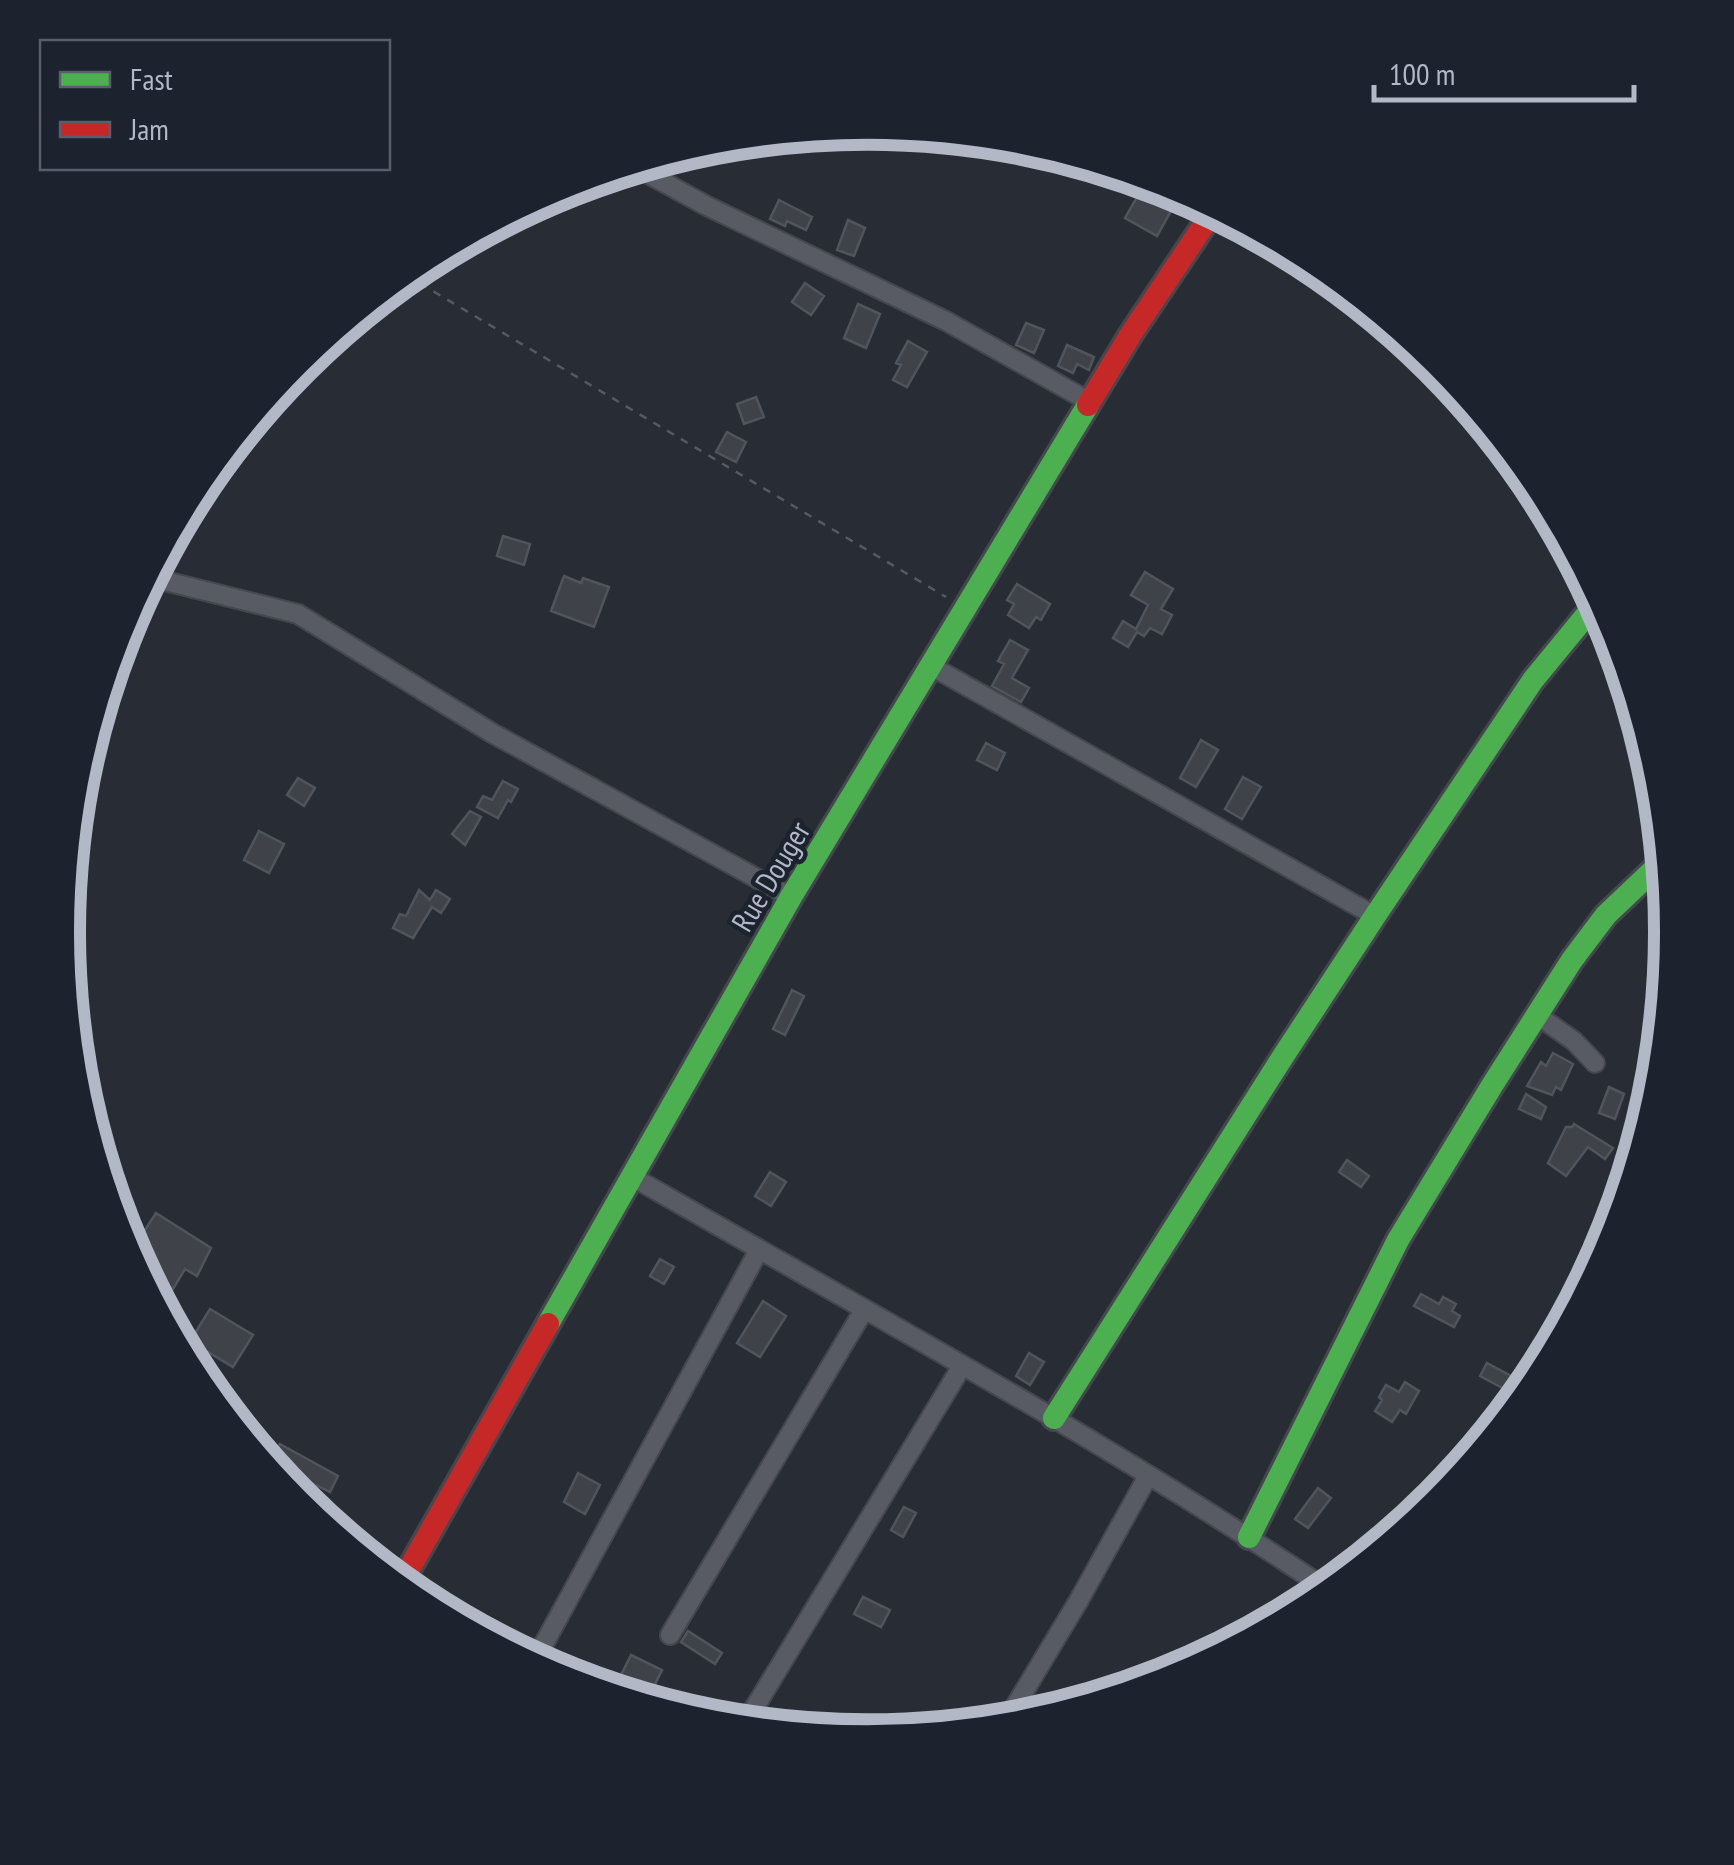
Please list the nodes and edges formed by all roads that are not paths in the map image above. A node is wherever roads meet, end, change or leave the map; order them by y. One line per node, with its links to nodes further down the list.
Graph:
1 (651, 176): 3 (street)
2 (1205, 223): 3 (street, Rue Douger)
3 (1090, 402): 6 (street, Rue Douger)
4 (162, 581): 8 (street)
5 (1587, 615): 9 (street)
6 (931, 666): 8 (street, Rue Douger); 9 (street)
7 (1651, 872): 10 (street)
8 (791, 897): 12 (street, Rue Douger)
9 (1375, 916): 16 (street)
10 (1537, 1015): 11 (street); 18 (street)
11 (1594, 1063)
12 (631, 1176): 13 (street); 19 (street, Rue Douger)
13 (759, 1250): 14 (street); 22 (street)
14 (864, 1310): 15 (street); 21 (street)
15 (962, 1366): 16 (street); 24 (street)
16 (1054, 1418): 17 (street)
17 (1148, 1476): 18 (street); 23 (street)
18 (1249, 1537): 20 (street)
19 (408, 1571)
20 (1313, 1580)
21 (670, 1634)
22 (541, 1648)
23 (1016, 1705)
24 (753, 1711)

